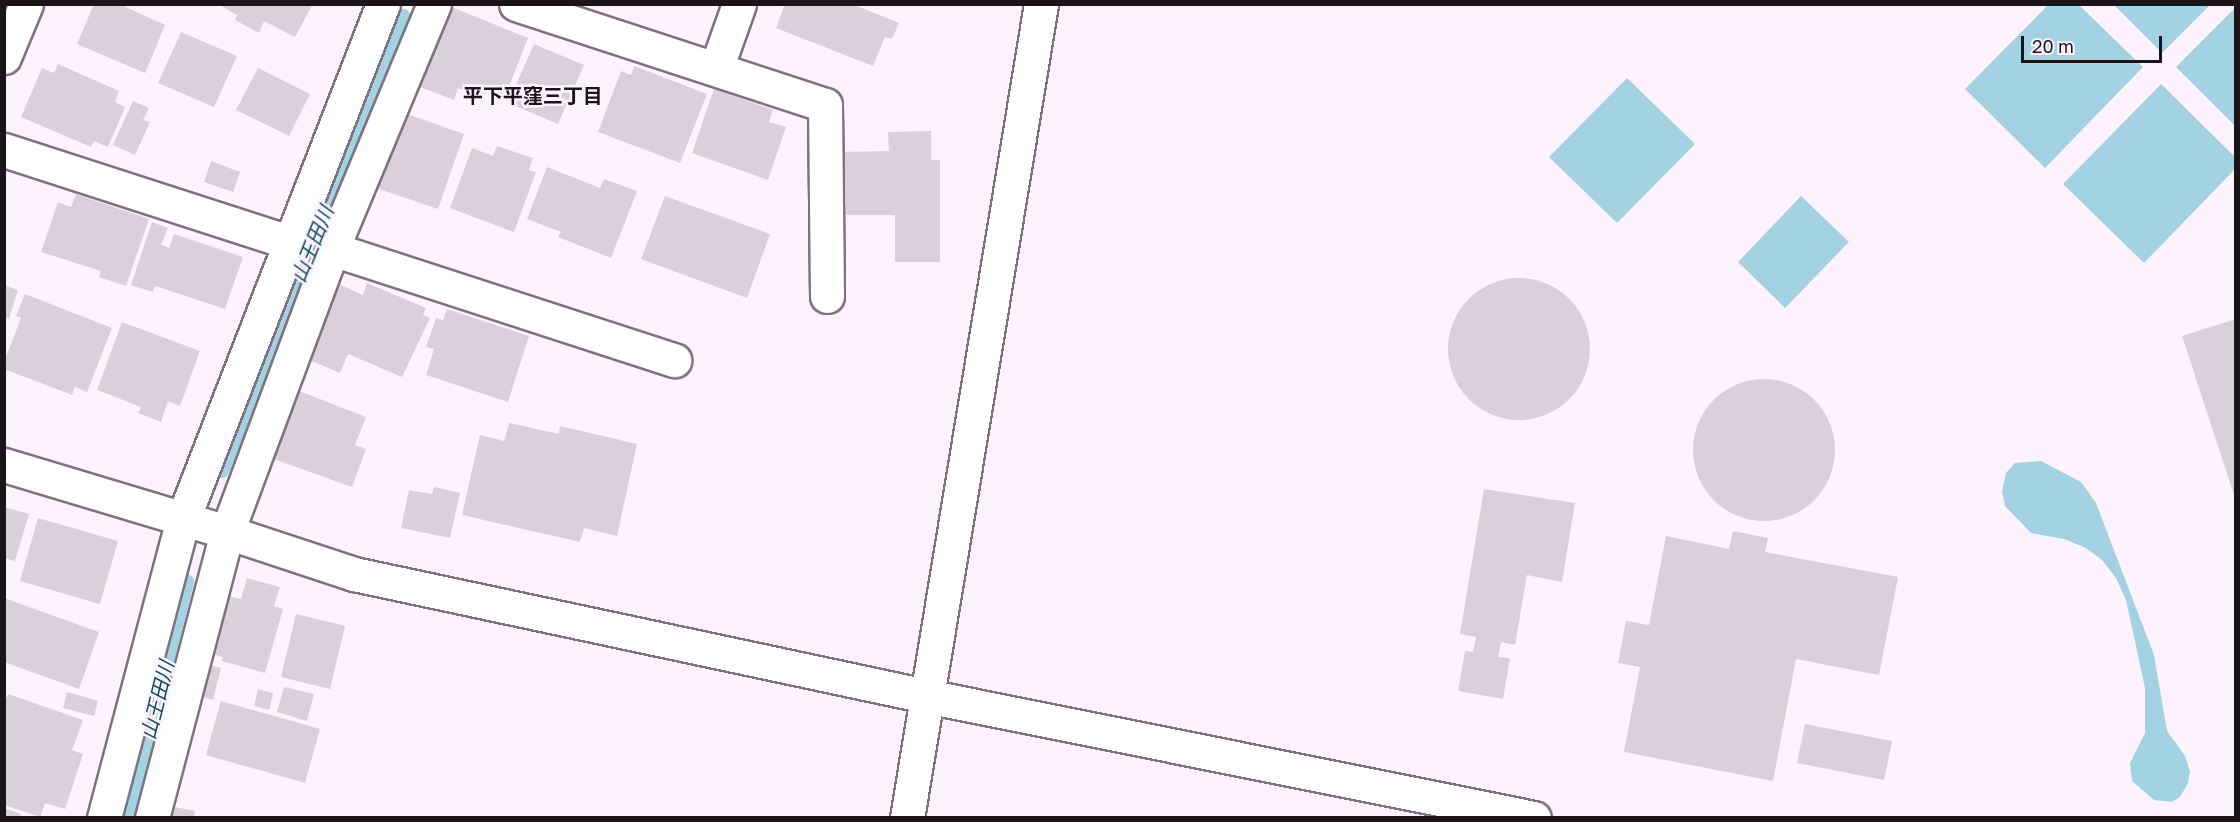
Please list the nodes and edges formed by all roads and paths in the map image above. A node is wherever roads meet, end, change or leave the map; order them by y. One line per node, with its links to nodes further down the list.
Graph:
1 (26, 4): 7 (street)
2 (383, 4): 10 (street)
3 (434, 4): 11 (street)
4 (516, 4): 8 (street)
5 (739, 4): 8 (street)
6 (1041, 4): 17 (street)
7 (4, 57)
8 (716, 69): 12 (street)
9 (4, 150): 10 (street)
10 (288, 242): 15 (street)
11 (332, 249): 13 (street); 16 (street)
12 (827, 296)
13 (674, 360)
14 (4, 465): 15 (street)
15 (183, 519): 16 (street); 18 (street)
16 (227, 532): 17 (street); 19 (street)
17 (926, 696): 20 (street); 21 (street)
18 (104, 818)
19 (152, 818)
20 (907, 818)
21 (1534, 818)

